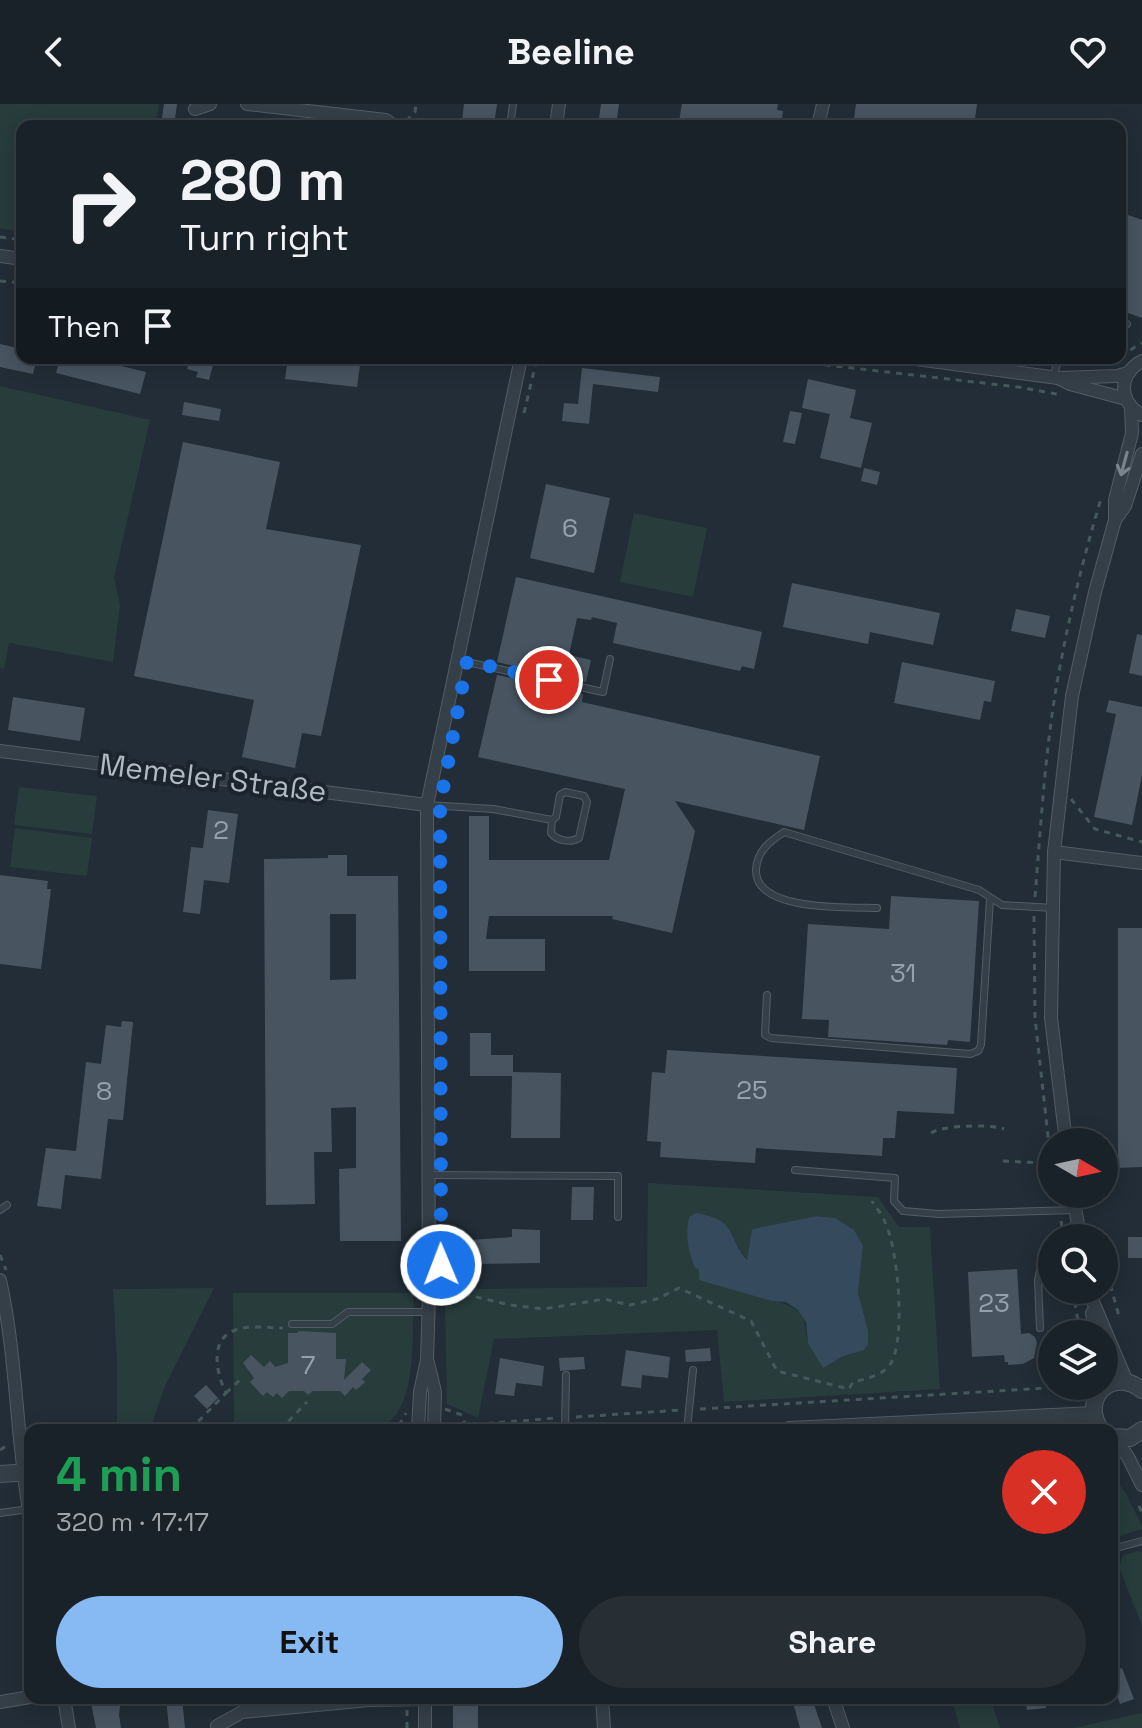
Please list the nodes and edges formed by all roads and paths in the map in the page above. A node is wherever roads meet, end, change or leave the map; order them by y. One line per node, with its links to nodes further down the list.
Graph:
1 (210, 104): 4 (street)
2 (247, 104): 5 (street)
3 (416, 104): 6 (path)
4 (195, 109)
5 (386, 120)
6 (405, 120)
7 (1142, 361): 13 (street)
8 (520, 364): 21 (street)
9 (536, 364): 17 (path)
10 (817, 364): 15 (path)
11 (955, 364): 14 (street)
12 (1058, 364): 14 (lane)
13 (1128, 373): 14 (street); 16 (street)
14 (1056, 377): 16 (street)
15 (1063, 396)
16 (1133, 408): 19 (street, one-way to 19)
17 (523, 415)
18 (1142, 454): 19 (street)
19 (1115, 520): 24 (street)
20 (610, 659): 21 (lane)
21 (458, 660): 25 (street)
22 (0, 751): 25 (street, Memeler Straße)
23 (1043, 796): 24 (path)
24 (1059, 798): 27 (path); 28 (street)
25 (427, 805): 26 (lane); 40 (street)
26 (552, 820): 26 (lane)
27 (1142, 842)
28 (1054, 852): 29 (street); 32 (street)
29 (1142, 863)
30 (990, 899): 31 (lane); 32 (lane); 33 (lane)
31 (877, 908)
32 (1053, 908): 34 (street)
33 (767, 995)
34 (1064, 1128)
35 (1004, 1129): 36 (path)
36 (931, 1133)
37 (1003, 1161): 38 (path)
38 (1038, 1163)
39 (795, 1170): 44 (lane)
40 (430, 1175): 45 (lane); 48 (street)
41 (872, 1201): 60 (path)
42 (7, 1205): 43 (lane)
43 (0, 1210)
44 (1075, 1210): 46 (street)
45 (618, 1217)
46 (1078, 1224)
47 (0, 1280): 82 (street)
48 (429, 1295): 51 (street); 60 (path)
49 (1095, 1304): 58 (street)
50 (1116, 1304): 52 (path)
51 (428, 1312): 53 (lane); 54 (street)
52 (1120, 1320)
53 (292, 1324): 61 (path)
54 (427, 1360): 70 (street); 71 (street)
55 (693, 1370): 66 (lane)
56 (566, 1375): 67 (lane)
57 (243, 1377): 61 (path)
58 (1134, 1386)
59 (1038, 1388): 62 (path)
60 (849, 1389): 62 (path)
61 (226, 1393): 68 (path)
62 (847, 1399): 66 (path)
63 (1094, 1400): 76 (street)
64 (307, 1402): 69 (path)
65 (444, 1409): 72 (path)
66 (688, 1410): 67 (path); 75 (lane)
67 (567, 1418): 73 (path); 74 (lane)
68 (196, 1424)
69 (286, 1424)
70 (418, 1424)
71 (434, 1424)
72 (465, 1424)
73 (507, 1424)
74 (566, 1424)
75 (687, 1424)
76 (1103, 1424)
77 (1142, 1430): 78 (street)
78 (1118, 1434)
79 (8, 1444): 81 (path)
80 (1118, 1445): 85 (street)
81 (0, 1450)
82 (24, 1455)
83 (24, 1472): 84 (street)
84 (0, 1474)
85 (1142, 1485)
86 (24, 1512): 87 (lane)
87 (0, 1513)
88 (1142, 1541): 89 (lane)
89 (1118, 1547)
90 (24, 1698): 91 (street)
91 (0, 1702)
92 (65, 1704): 98 (street)
93 (327, 1704): 97 (street)
94 (425, 1704): 99 (street)
95 (602, 1704): 100 (street)
96 (835, 1704): 101 (street)
97 (217, 1726)
98 (69, 1728)
99 (425, 1728)
100 (604, 1728)
101 (843, 1728)

